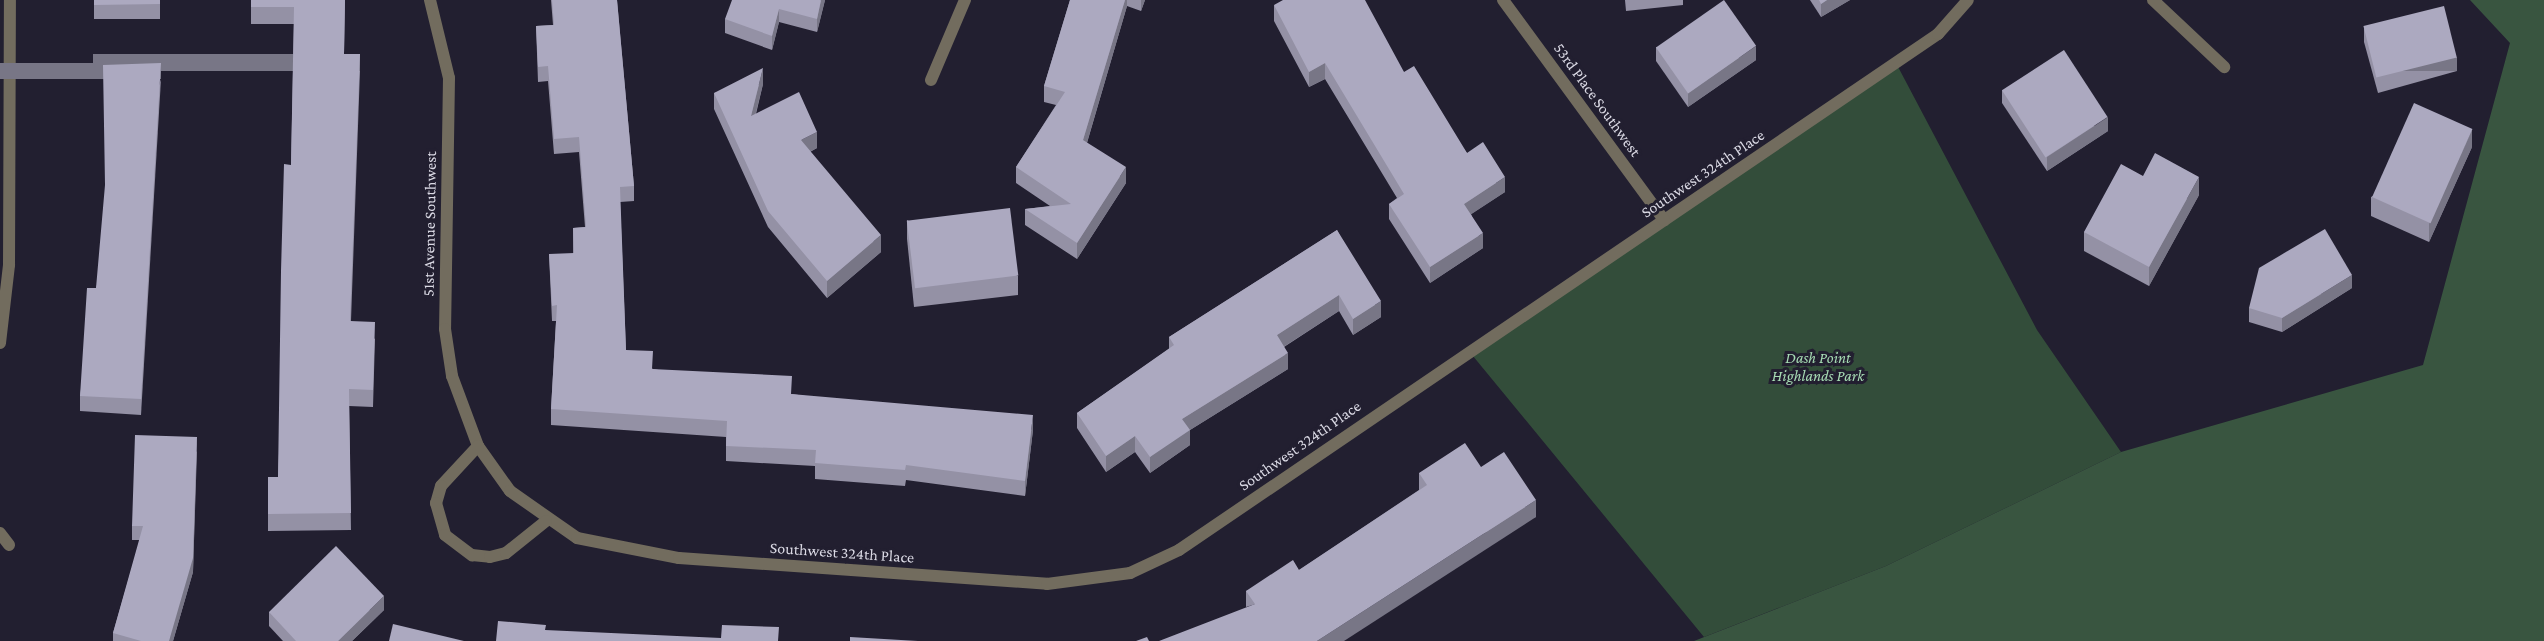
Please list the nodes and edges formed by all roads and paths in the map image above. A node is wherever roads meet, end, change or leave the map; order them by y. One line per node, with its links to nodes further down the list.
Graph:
1 (10, 0): 10 (street)
2 (430, 0): 11 (street, 51st Avenue Southwest)
3 (965, 0): 8 (street)
4 (1503, 0): 9 (street, 53rd Place Southwest)
5 (1968, 0): 9 (street, Southwest 324th Place)
6 (2153, 0): 7 (street)
7 (2224, 67)
8 (931, 80)
9 (1664, 220): 13 (street, Southwest 324th Place)
10 (0, 342)
11 (478, 446): 12 (street, 51st Avenue Southwest); 13 (street)
12 (510, 491): 13 (street, Southwest 324th Place)
13 (546, 521)
14 (0, 533): 15 (street)
15 (9, 545)

